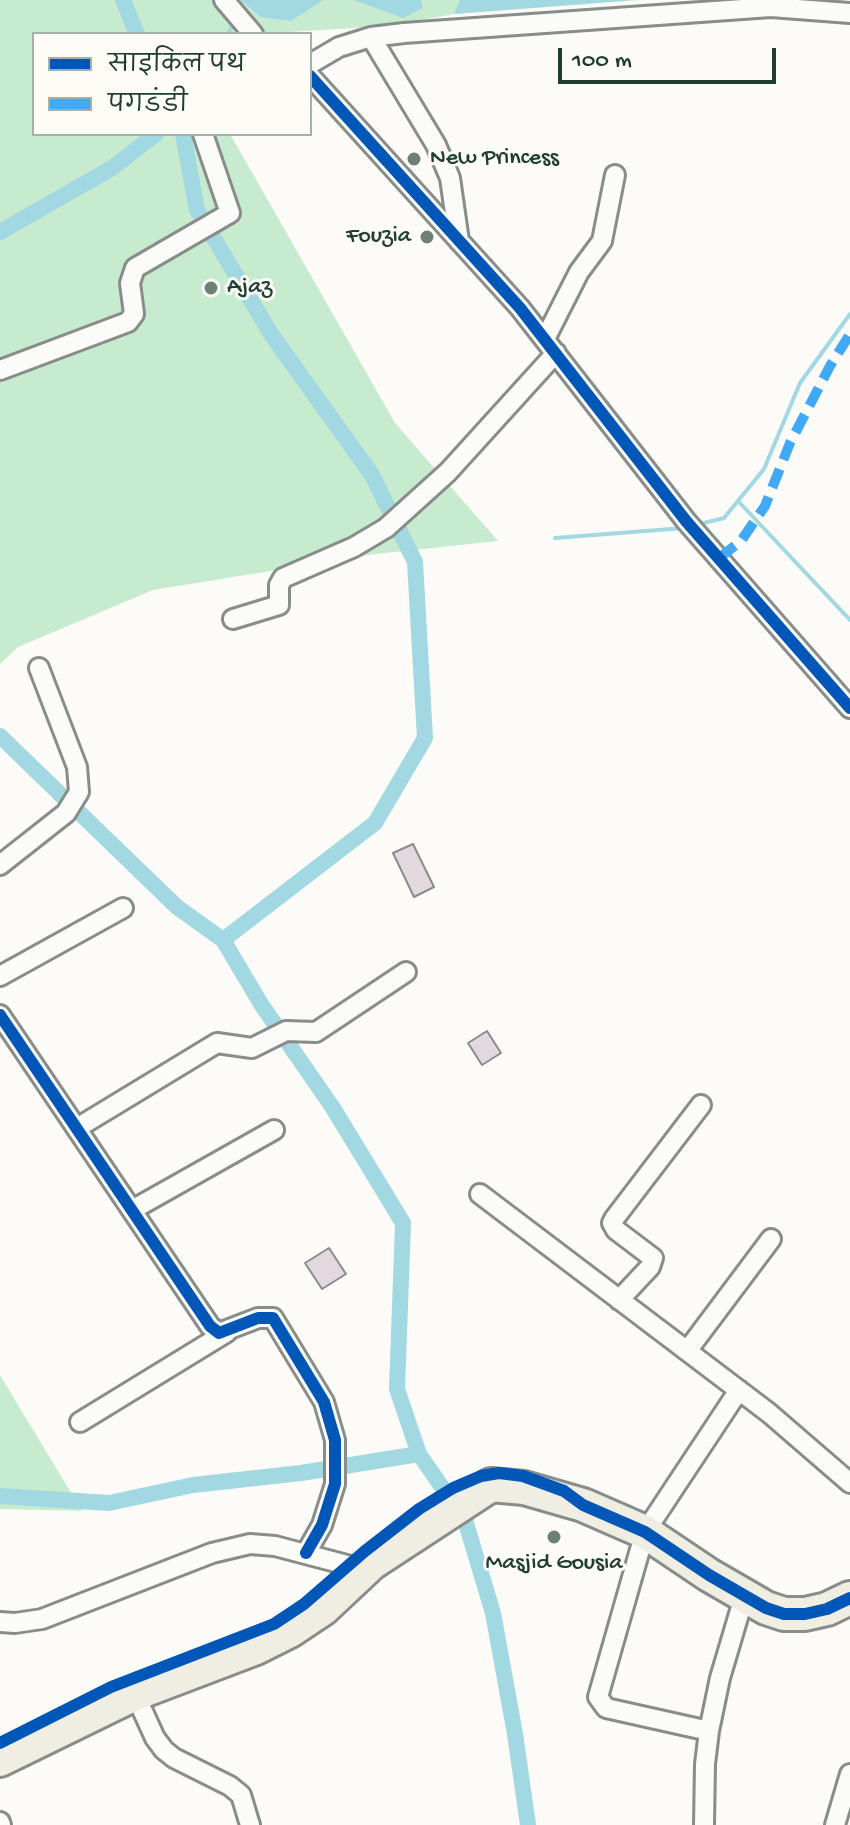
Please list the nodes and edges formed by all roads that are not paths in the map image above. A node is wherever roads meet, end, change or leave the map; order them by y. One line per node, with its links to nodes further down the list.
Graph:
1 (227, 5): 3 (street)
2 (850, 13): 4 (street)
3 (251, 32)
4 (371, 37): 5 (street); 9 (street)
5 (312, 63)
6 (312, 78): 9 (street)
7 (204, 136): 11 (street)
8 (615, 175): 10 (street)
9 (459, 241): 10 (street)
10 (550, 346): 12 (street); 14 (street)
11 (0, 370)
12 (233, 619)
13 (39, 668): 15 (street)
14 (850, 708)
15 (0, 865)
16 (123, 908): 18 (street)
17 (406, 972): 21 (street)
18 (0, 976)
19 (0, 1015): 21 (street)
20 (701, 1105): 26 (street)
21 (77, 1128): 24 (street)
22 (274, 1130): 24 (street)
23 (480, 1194): 26 (street)
24 (132, 1210): 27 (street)
25 (771, 1239): 28 (street)
26 (619, 1300): 28 (street)
27 (227, 1332): 30 (street); 33 (street)
28 (687, 1351): 29 (street)
29 (739, 1390): 31 (street); 32 (street)
30 (80, 1422)
31 (850, 1483)
32 (645, 1532): 34 (highway); 35 (highway); 39 (street)
33 (306, 1553): 34 (street); 37 (street)
34 (363, 1562): 38 (highway); 40 (highway)
35 (744, 1597): 36 (highway); 39 (street)
36 (850, 1598)
37 (0, 1622)
38 (135, 1694): 41 (highway); 43 (street)
39 (709, 1731): 44 (street)
40 (0, 1743)
41 (0, 1760)
42 (850, 1774): 45 (street)
43 (250, 1825)
44 (704, 1825)
45 (835, 1825)

